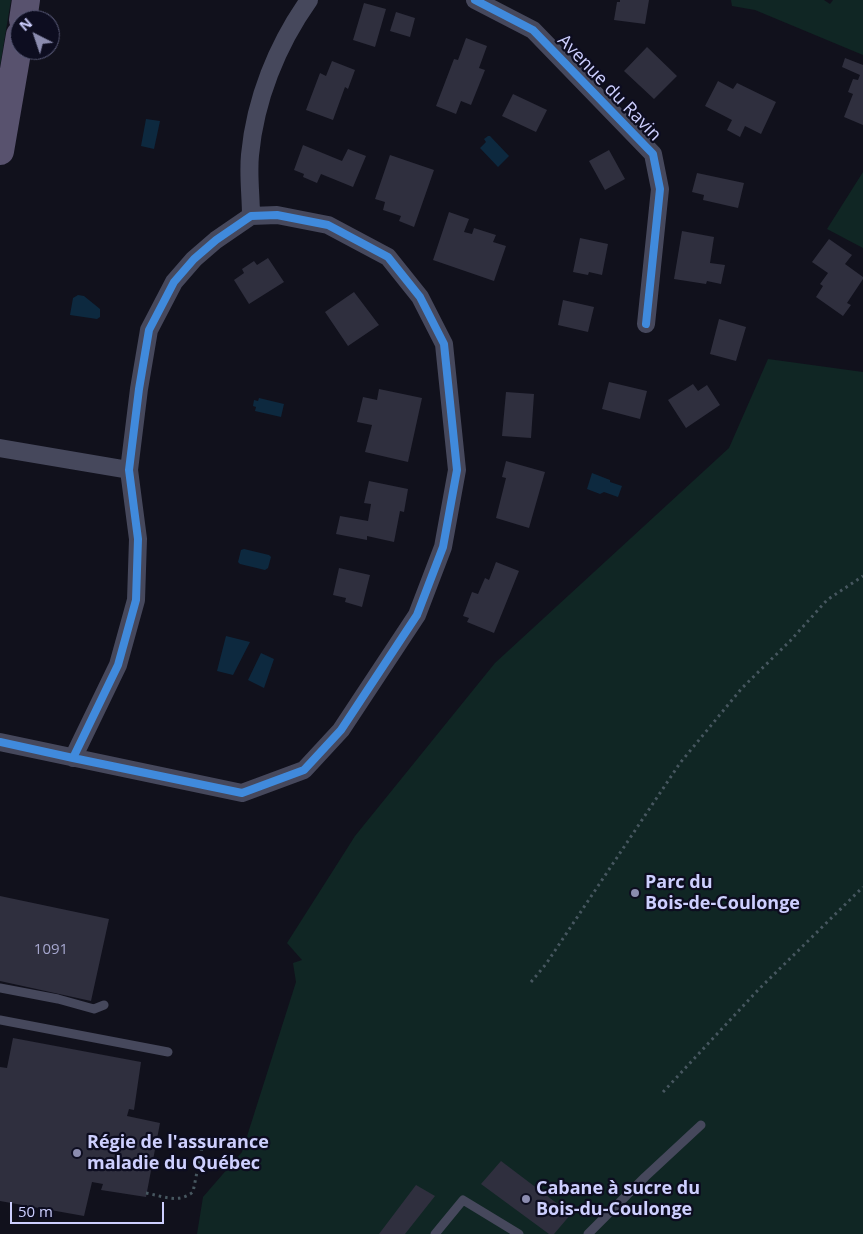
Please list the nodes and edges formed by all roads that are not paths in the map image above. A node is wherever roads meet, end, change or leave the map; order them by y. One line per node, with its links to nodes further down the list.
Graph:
1 (309, 0): 5 (street)
2 (475, 0): 6 (street, Avenue du Ravin)
3 (16, 60): 4 (main road)
4 (0, 151)
5 (251, 216): 8 (street); 10 (street)
6 (646, 324)
7 (0, 448): 8 (street)
8 (129, 470): 10 (street)
9 (0, 742): 10 (street)
10 (73, 758)
11 (0, 988): 12 (lane)
12 (104, 1005)
13 (0, 1020): 14 (lane)
14 (168, 1052)
15 (701, 1125): 18 (lane)
16 (435, 1234): 17 (lane)
17 (518, 1234)
18 (588, 1234)

